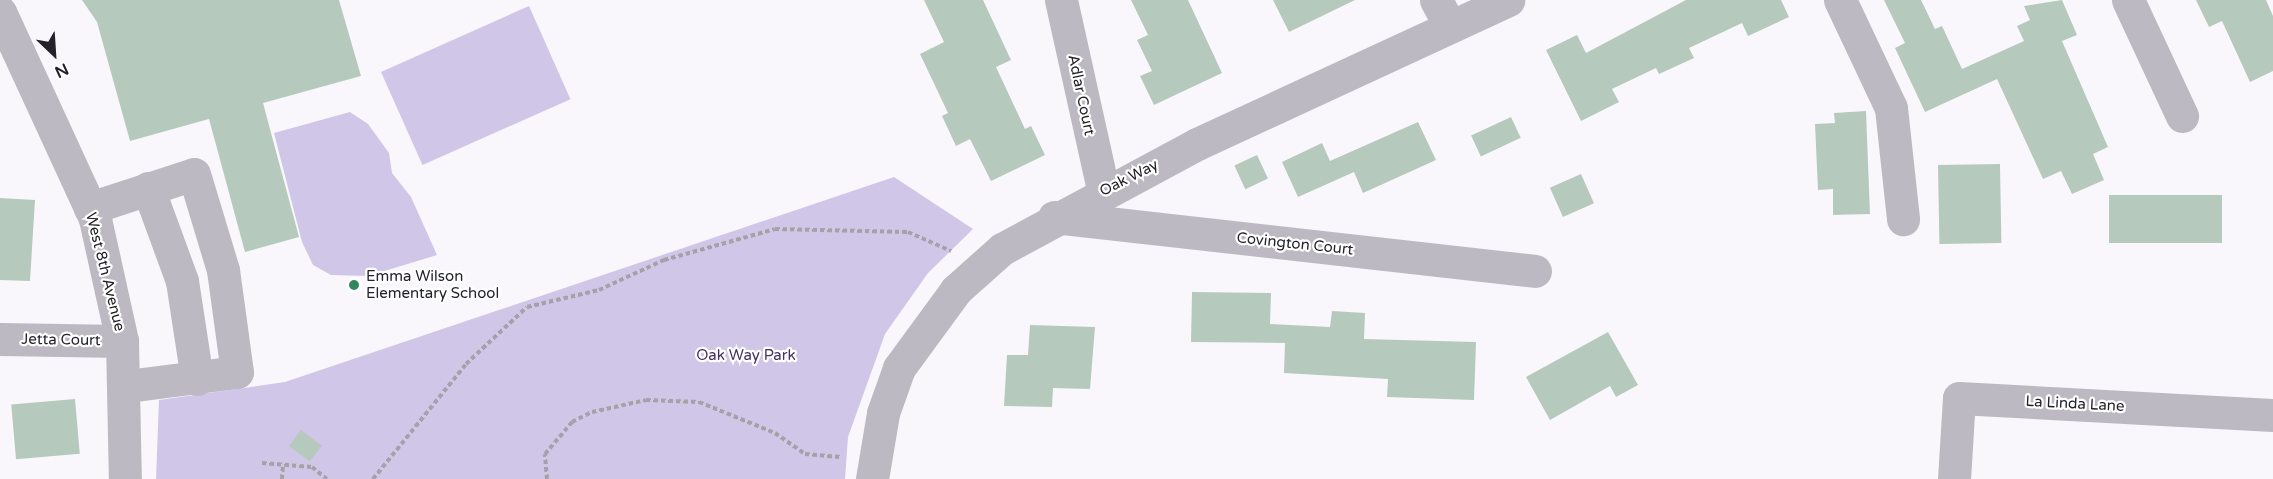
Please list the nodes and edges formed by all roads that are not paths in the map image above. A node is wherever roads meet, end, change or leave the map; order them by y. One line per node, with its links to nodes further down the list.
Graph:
1 (1061, 0): 9 (street, Adlar Court)
2 (1508, 0): 6 (street, Oak Way)
3 (1840, 0): 12 (street)
4 (2128, 0): 7 (street)
5 (0, 12): 10 (street, West 8th Avenue)
6 (1443, 13): 9 (street, Oak Way)
7 (2182, 116)
8 (148, 189): 10 (street); 16 (street); 16 (street)
9 (1102, 190): 11 (street, Oak Way)
10 (90, 208): 15 (street, West 8th Avenue)
11 (1054, 217): 13 (street, Covington Court); 20 (street, Oak Way)
12 (1903, 219)
13 (1535, 271)
14 (0, 339): 15 (street, Jetta Court)
15 (122, 341): 17 (street, West 8th Avenue)
16 (197, 379): 17 (street)
17 (126, 386): 19 (street, West 8th Avenue)
18 (2273, 415): 21 (street, La Linda Lane)
19 (125, 479)
20 (872, 479)
21 (1954, 479)

